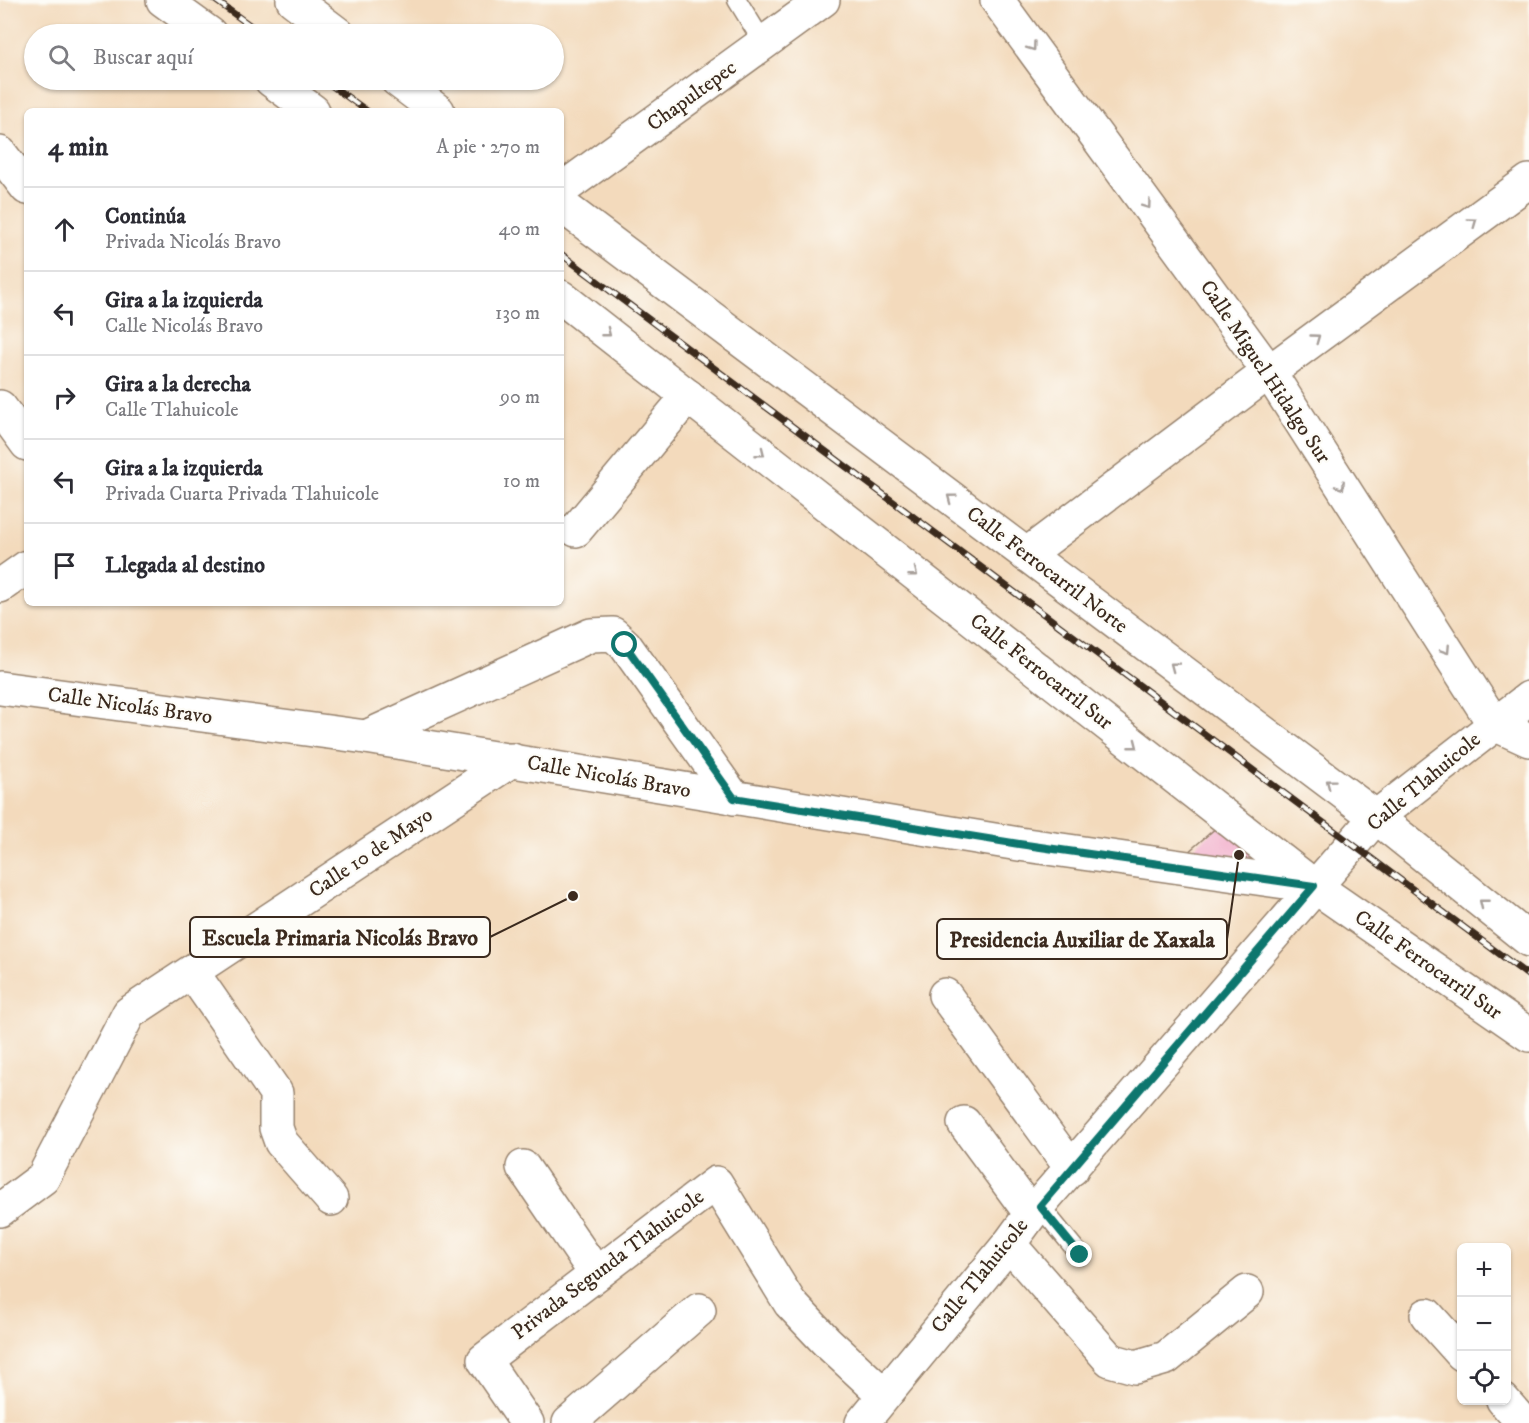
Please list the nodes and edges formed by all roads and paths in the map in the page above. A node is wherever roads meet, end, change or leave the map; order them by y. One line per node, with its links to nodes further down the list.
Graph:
1 (163, 0): 6 (street)
2 (293, 0): 7 (street)
3 (737, 0): 8 (lane)
4 (823, 0): 8 (street, Chapultepec)
5 (997, 0): 19 (street, Calle Miguel Hidalgo Sur, one-way to 19)
6 (196, 24)
7 (325, 24)
8 (764, 44): 16 (street, Chapultepec)
9 (285, 90): 11 (street)
10 (410, 90): 12 (street)
11 (309, 108)
12 (434, 108)
13 (0, 153): 15 (street)
14 (1529, 182): 19 (street, one-way to 14)
15 (24, 184)
16 (564, 188)
17 (564, 207): 24 (street, Calle Ferrocarril Norte, one-way to 17)
18 (564, 299): 20 (street, Calle Ferrocarril Sur, one-way to 20)
19 (1269, 372): 24 (street); 29 (street, Calle Miguel Hidalgo Sur, one-way to 29)
20 (688, 396): 23 (street); 35 (street, Calle Ferrocarril Sur, one-way to 35)
21 (0, 407): 22 (street)
22 (24, 440)
23 (576, 530)
24 (1026, 555): 34 (street, Calle Ferrocarril Norte, one-way to 24)
25 (24, 569): 26 (street)
26 (0, 586)
27 (0, 688): 30 (street, Calle Nicolás Bravo)
28 (1529, 698): 29 (street, Calle Tlahuicole)
29 (1494, 724): 31 (street); 34 (street, Calle Tlahuicole)
30 (366, 737): 32 (street, Calle Nicolás Bravo); 33 (street)
31 (1529, 740)
32 (512, 760): 33 (street, Calle Nicolás Bravo); 37 (street, Calle 10 de Mayo)
33 (734, 798): 35 (street, Calle Nicolás Bravo)
34 (1376, 817): 35 (street, Calle Tlahuicole); 36 (street, Calle Ferrocarril Norte, one-way to 34)
35 (1314, 886): 39 (street, Calle Ferrocarril Sur); 42 (street, Calle Tlahuicole)
36 (1529, 940)
37 (192, 972): 43 (street); 44 (street, Calle 10 de Mayo)
38 (945, 995): 42 (street)
39 (1529, 1035)
40 (964, 1123): 45 (street)
41 (524, 1167): 48 (street)
42 (1072, 1169): 45 (street, Calle Tlahuicole)
43 (331, 1199)
44 (0, 1210)
45 (1035, 1210): 46 (street, Calle Tlahuicole); 47 (lane)
46 (1009, 1244): 49 (street); 53 (street, Calle Tlahuicole)
47 (1080, 1255)
48 (596, 1274): 53 (street, Privada Segunda Tlahuicole); 55 (street, Privada Segunda Tlahuicole)
49 (1247, 1292)
50 (699, 1310): 56 (street)
51 (1427, 1315): 52 (street)
52 (1458, 1351)
53 (884, 1395): 57 (street, Calle Tlahuicole)
54 (1507, 1405): 58 (street)
55 (527, 1423)
56 (569, 1423)
57 (862, 1423)
58 (1523, 1423)

